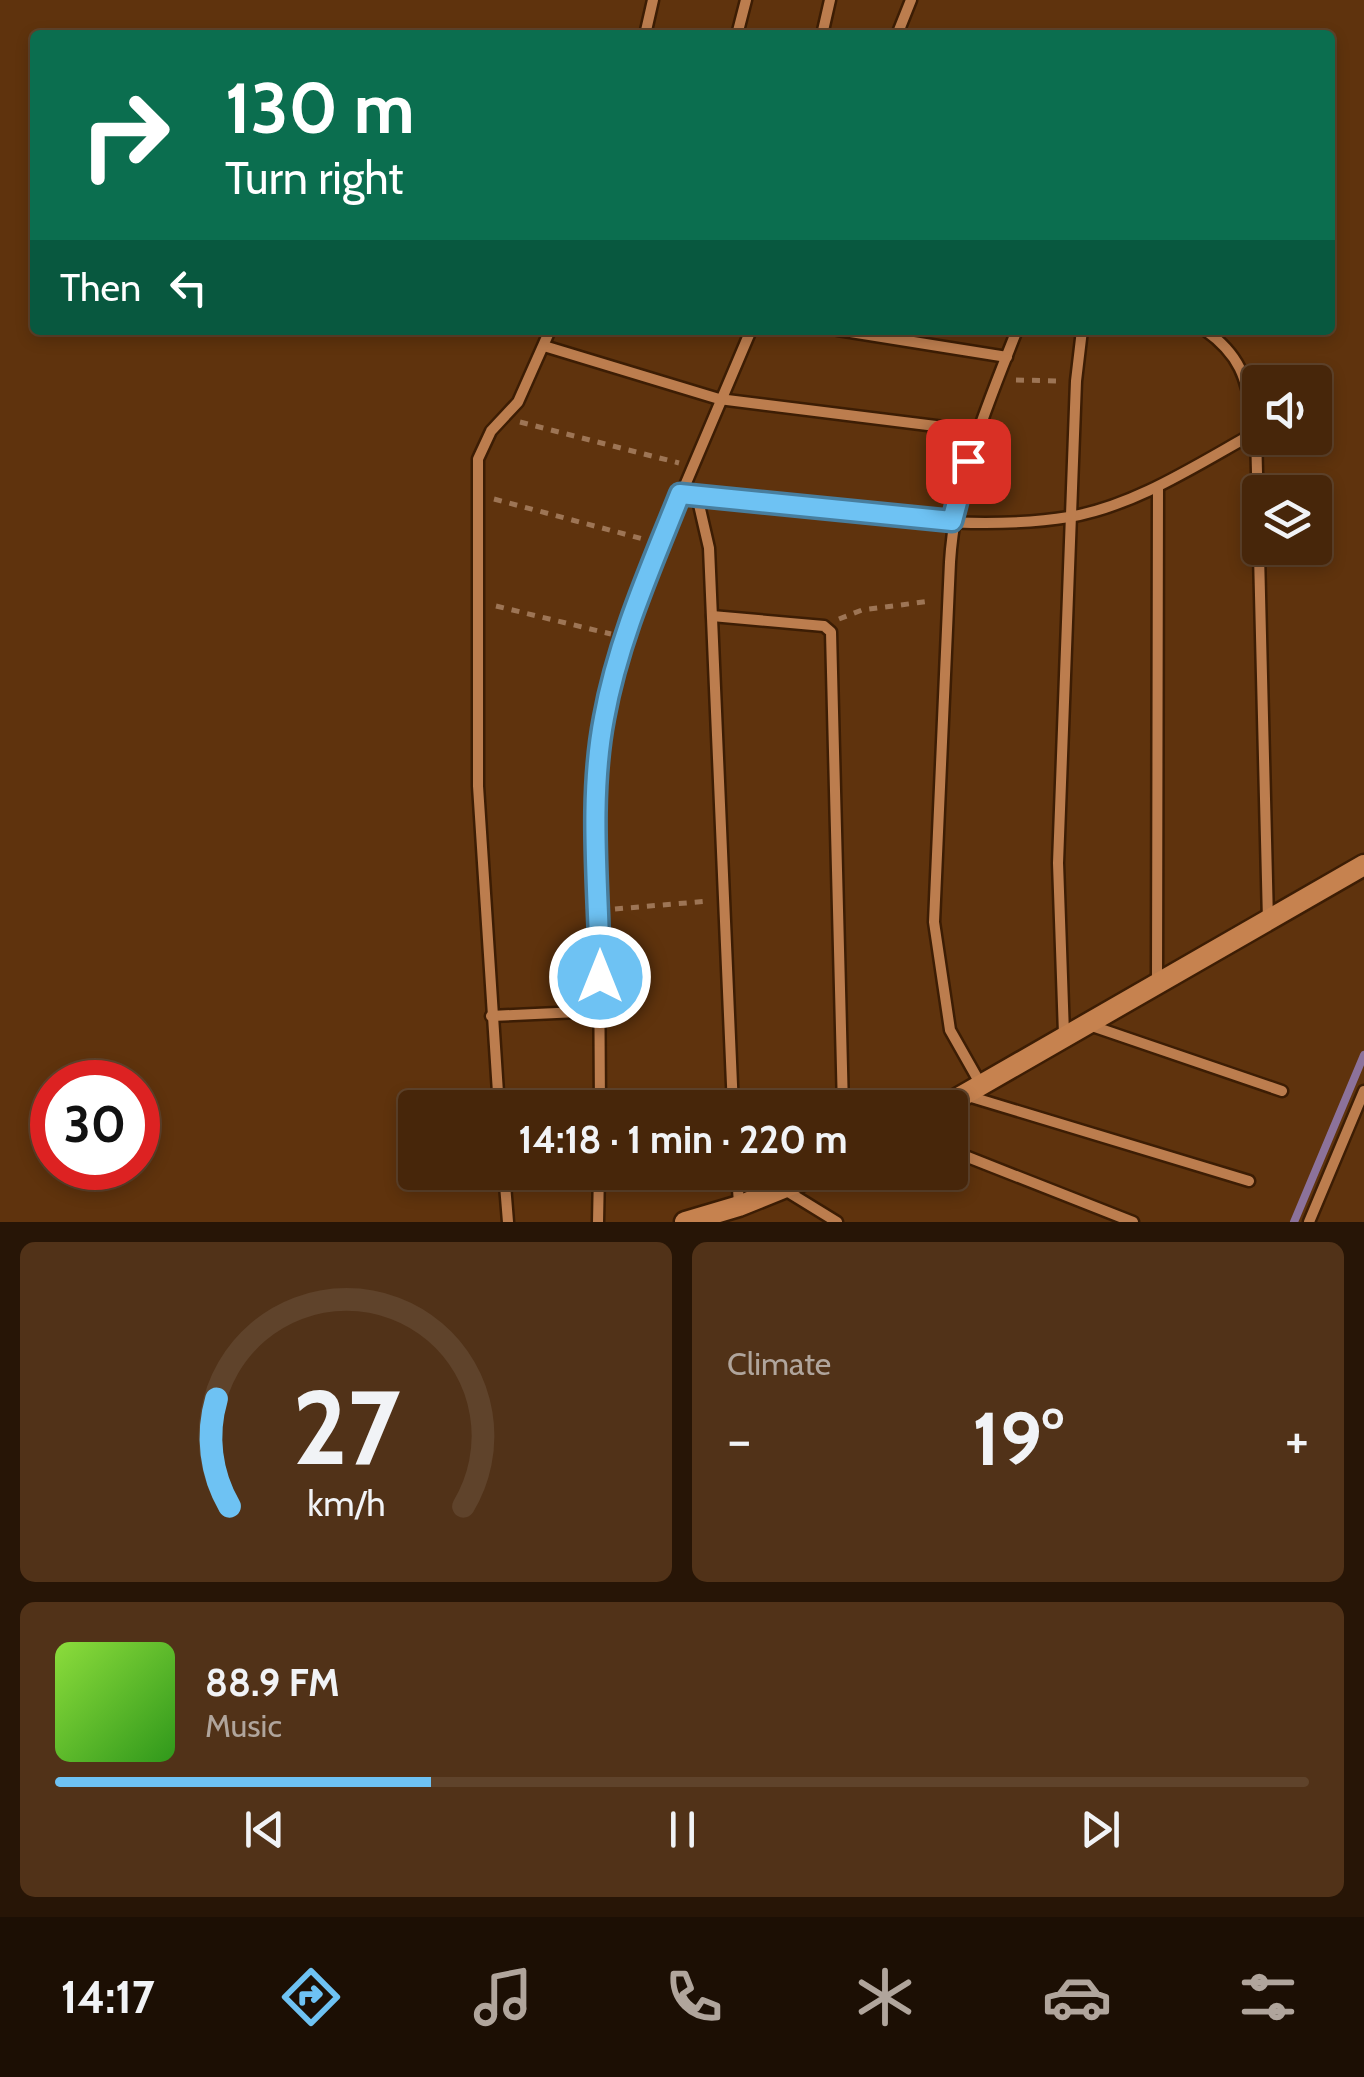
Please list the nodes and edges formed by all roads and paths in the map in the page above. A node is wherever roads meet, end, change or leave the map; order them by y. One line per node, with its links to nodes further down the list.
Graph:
1 (653, 0): 5 (street)
2 (746, 0): 6 (street)
3 (830, 0): 7 (street)
4 (911, 0): 8 (street)
5 (646, 30)
6 (738, 30)
7 (823, 30)
8 (898, 30)
9 (548, 335): 15 (street)
10 (749, 335): 20 (street)
11 (869, 335): 16 (street)
12 (1016, 335): 16 (street)
13 (1081, 335): 19 (street)
14 (1210, 335): 17 (street)
15 (544, 346): 20 (street); 21 (street)
16 (1006, 357): 18 (street)
17 (1242, 365)
18 (998, 380): 19 (path); 22 (street)
19 (1076, 381): 30 (street)
20 (719, 398): 22 (street); 25 (street)
21 (503, 417): 25 (path); 28 (street)
22 (976, 431): 31 (street)
23 (1242, 440): 26 (street)
24 (1257, 455): 41 (street)
25 (692, 466): 27 (street)
26 (1158, 486): 30 (street); 42 (street)
27 (680, 494): 29 (street); 32 (street)
28 (478, 495): 32 (path); 34 (street)
29 (697, 496): 31 (street); 35 (street)
30 (1070, 517): 31 (street); 46 (street)
31 (952, 521): 33 (street)
32 (660, 544): 37 (street)
33 (949, 600): 36 (path); 47 (street)
34 (478, 601): 37 (path); 44 (street)
35 (712, 616): 36 (street); 39 (street)
36 (828, 628): 51 (street)
37 (624, 638): 40 (street)
38 (1364, 865): 41 (street)
39 (722, 900): 40 (path); 50 (street)
40 (599, 910): 43 (street)
41 (1268, 923): 42 (street)
42 (1158, 983): 45 (street)
43 (600, 1011): 44 (street); 49 (street)
44 (491, 1016): 48 (street)
45 (1083, 1023): 46 (street); 53 (street)
46 (1064, 1034): 47 (street)
47 (971, 1089): 52 (street); 56 (street)
48 (497, 1090)
49 (600, 1090)
50 (731, 1090)
51 (843, 1090)
52 (968, 1091)
53 (1282, 1091)
54 (1364, 1091): 67 (street)
55 (968, 1157): 66 (street)
56 (1249, 1180)
57 (505, 1190): 62 (street)
58 (599, 1190): 63 (street)
59 (738, 1190): 61 (street)
60 (785, 1190): 61 (street); 65 (street)
61 (739, 1206): 64 (street)
62 (508, 1222)
63 (598, 1222)
64 (685, 1222)
65 (837, 1222)
66 (1133, 1222)
67 (1310, 1222)

